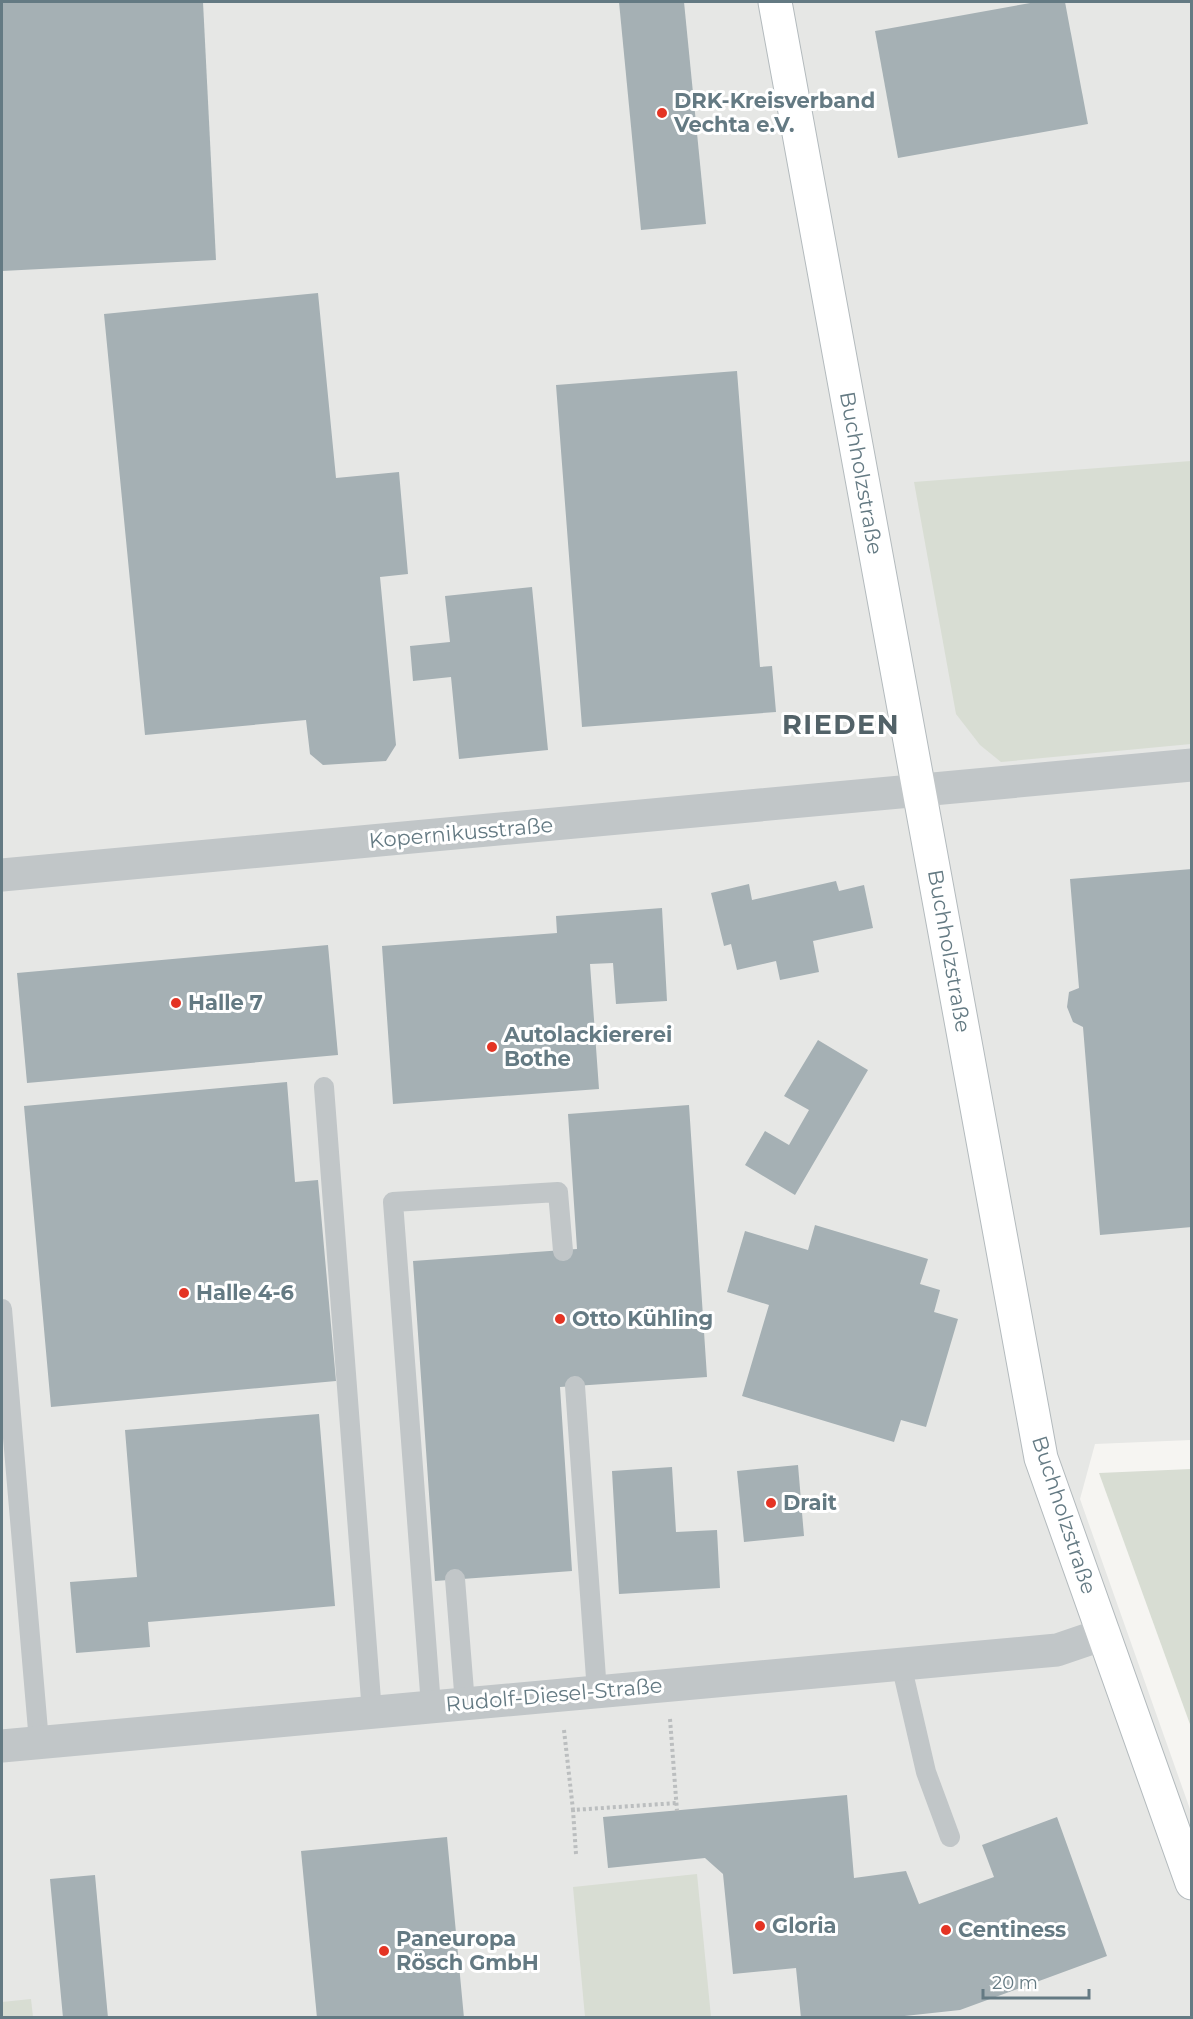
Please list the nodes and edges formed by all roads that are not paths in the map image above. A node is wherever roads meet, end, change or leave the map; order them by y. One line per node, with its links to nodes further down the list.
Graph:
1 (775, 2): 3 (street, Buchholzstraße)
2 (1191, 765): 3 (street, Kopernikusstraße)
3 (920, 792): 4 (street, Kopernikusstraße); 10 (street, Buchholzstraße)
4 (2, 875)
5 (324, 1087): 15 (lane)
6 (563, 1251): 14 (lane)
7 (2, 1309): 16 (lane)
8 (575, 1386): 12 (lane)
9 (455, 1579): 13 (lane)
10 (1104, 1634): 11 (street, Rudolf-Diesel-Straße); 19 (street, Buchholzstraße)
11 (901, 1664): 12 (street, Rudolf-Diesel-Straße); 18 (lane)
12 (597, 1692): 13 (street, Rudolf-Diesel-Straße)
13 (465, 1704): 14 (street, Rudolf-Diesel-Straße)
14 (431, 1706): 15 (street, Rudolf-Diesel-Straße)
15 (372, 1713): 16 (street, Rudolf-Diesel-Straße)
16 (39, 1742): 17 (street, Rudolf-Diesel-Straße)
17 (2, 1746)
18 (950, 1837)
19 (1191, 1883)

